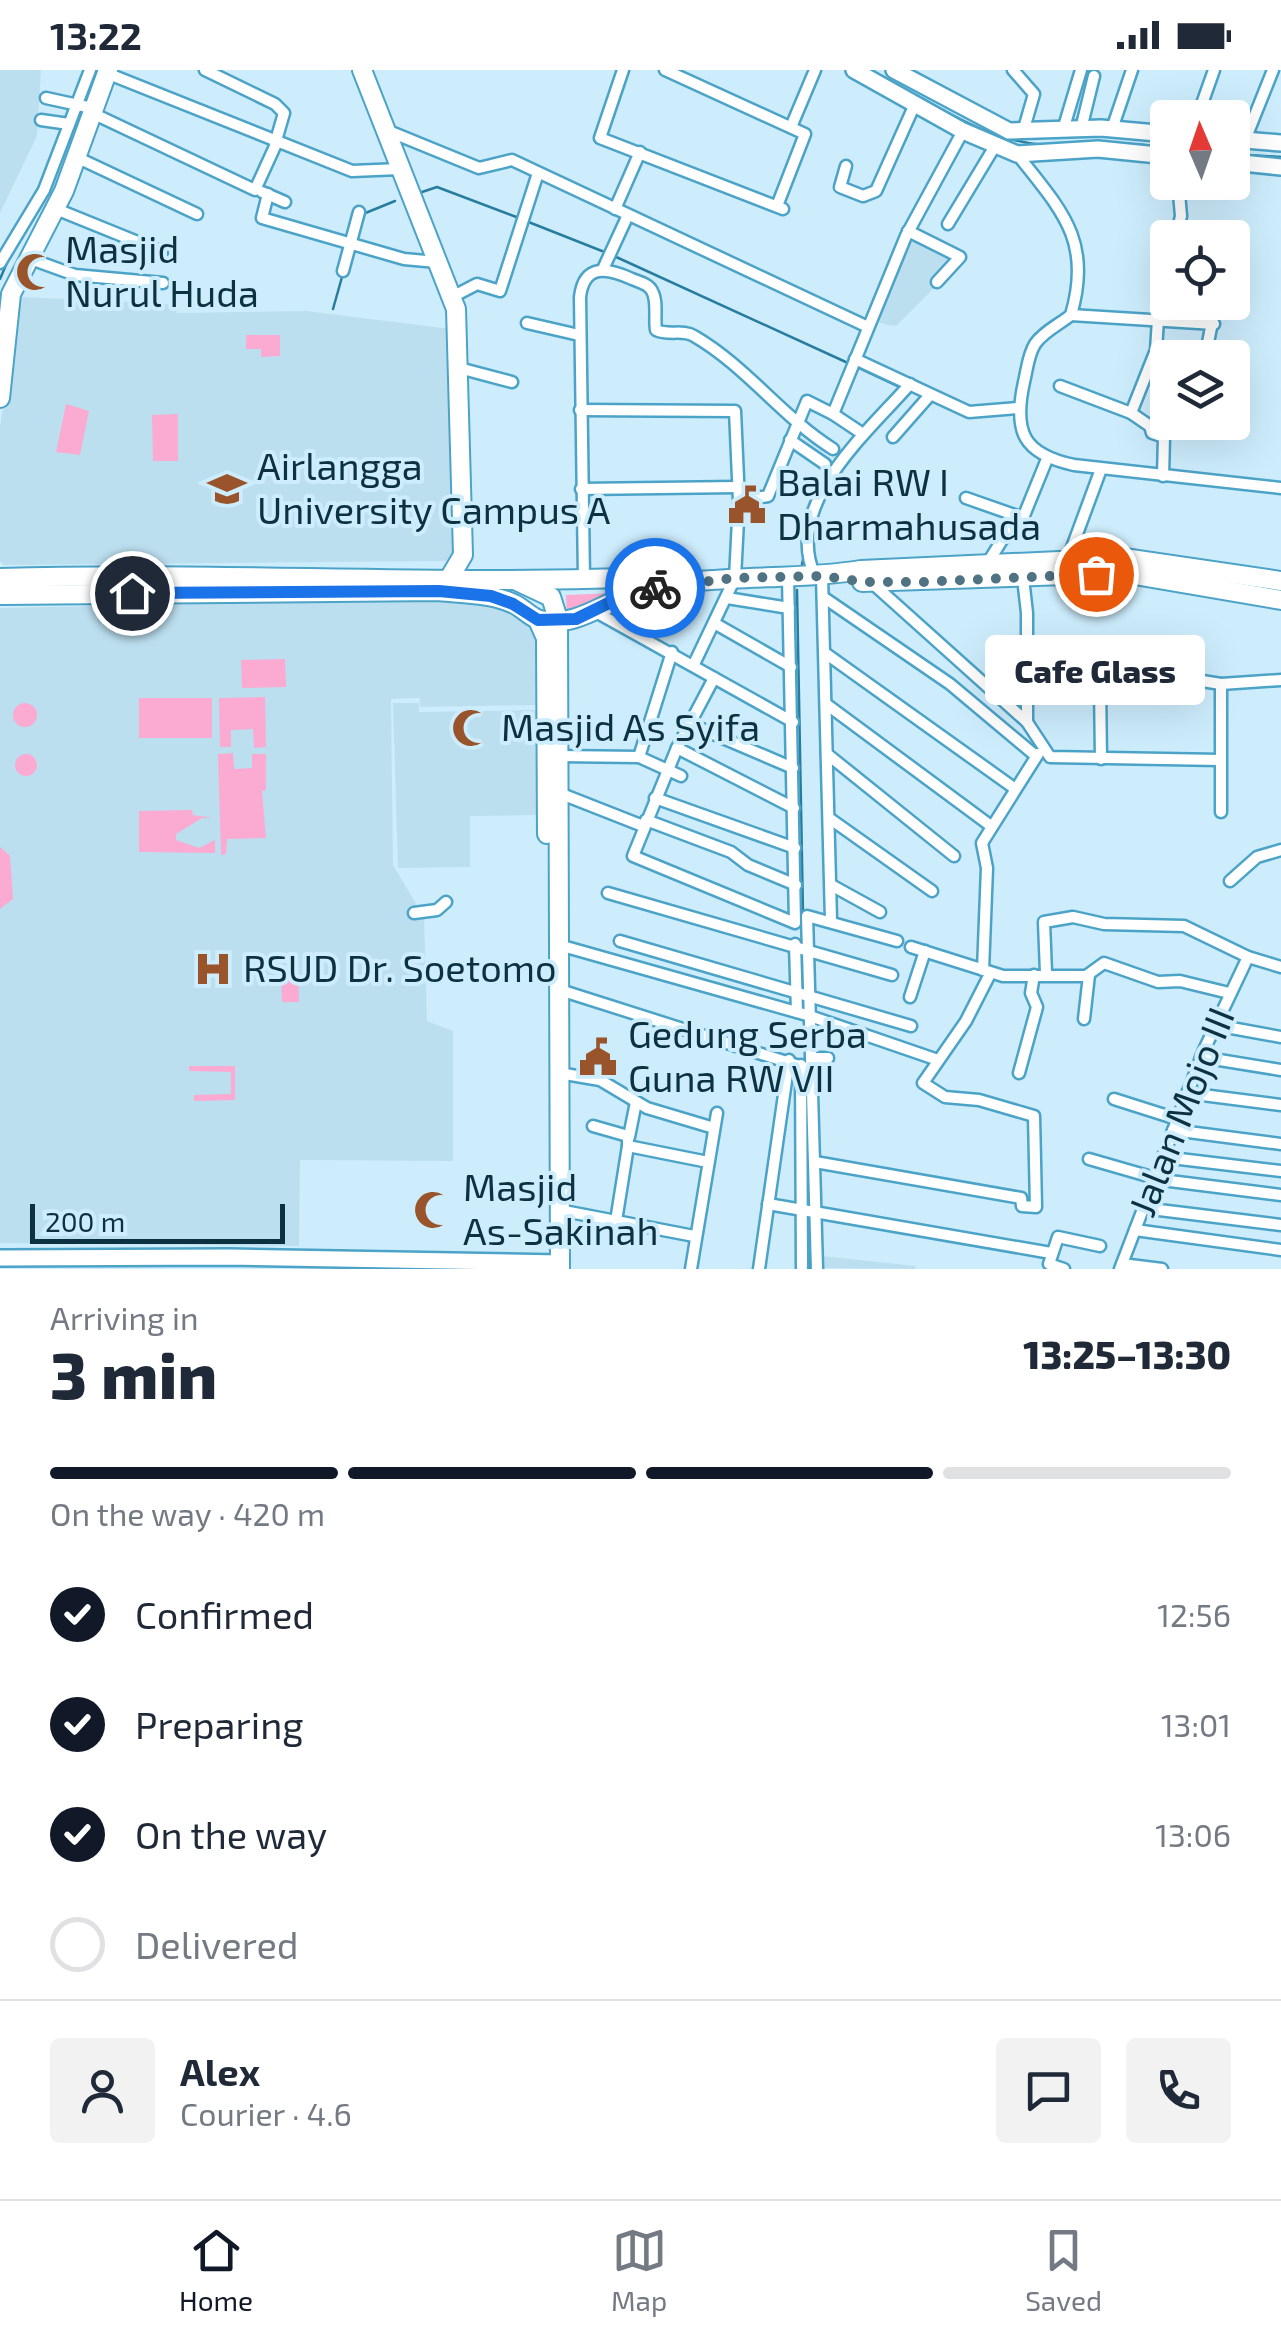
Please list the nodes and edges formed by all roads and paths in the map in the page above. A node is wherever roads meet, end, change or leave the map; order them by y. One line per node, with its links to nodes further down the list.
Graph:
1 (205, 70): 32 (street)
2 (362, 70): 25 (main road)
3 (622, 70): 34 (street)
4 (665, 70): 22 (street)
5 (815, 70): 22 (street)
6 (854, 70): 17 (main road)
7 (894, 70): 28 (main road)
8 (1013, 70): 28 (street)
9 (1081, 70): 26 (street)
10 (1132, 70): 24 (street)
11 (1214, 70): 16 (street)
12 (1273, 70): 19 (street)
13 (101, 71): 18 (main road); 32 (street)
14 (1094, 76): 23 (street)
15 (46, 98): 18 (street)
16 (1203, 100)
17 (916, 104): 27 (main road); 39 (street)
18 (86, 106): 21 (street); 37 (main road); 43 (street)
19 (1250, 117)
20 (41, 120): 21 (street)
21 (69, 124): 57 (street)
22 (790, 127): 34 (street)
23 (1081, 129): 24 (main road); 26 (main road)
24 (1112, 129): 29 (main road)
25 (385, 130): 41 (main road); 42 (street)
26 (1062, 130): 28 (main road)
27 (963, 131): 33 (main road); 51 (street)
28 (1023, 132)
29 (1150, 132)
30 (1250, 141): 31 (main road)
31 (1281, 143)
32 (276, 144): 41 (street); 43 (street)
33 (996, 146): 35 (main road); 50 (street)
34 (640, 152): 46 (street)
35 (1016, 154): 36 (main road); 63 (street)
36 (1150, 154)
37 (76, 156): 45 (main road); 48 (street)
38 (1250, 163): 40 (main road)
39 (846, 166)
40 (1281, 166)
41 (400, 170): 56 (main road)
42 (538, 173): 46 (street); 62 (street)
43 (262, 192): 44 (street); 52 (street)
44 (284, 202)
45 (56, 209): 53 (street); 54 (main road)
46 (615, 209): 49 (street)
47 (359, 212): 52 (street)
48 (197, 214)
49 (628, 215): 55 (street); 69 (street)
50 (948, 224)
51 (908, 231): 59 (street); 69 (street)
52 (352, 245): 56 (street); 58 (street)
53 (162, 252)
54 (28, 258): 60 (street); 61 (main road)
55 (608, 259): 70 (street); 83 (street)
56 (436, 262): 62 (main road)
57 (0, 263)
58 (343, 271)
59 (937, 282)
60 (164, 283)
61 (5, 294): 78 (main road)
62 (452, 297): 73 (main road)
63 (1071, 315): 64 (street); 79 (street)
64 (1150, 319)
65 (1160, 320): 68 (street); 81 (street)
66 (1214, 320): 68 (street)
67 (527, 323): 70 (street)
68 (1214, 324): 71 (street)
69 (868, 326): 72 (street)
70 (579, 335): 80 (street)
71 (1210, 340)
72 (854, 363): 75 (street); 82 (street)
73 (460, 368): 74 (street); 102 (main road)
74 (512, 382)
75 (910, 384): 77 (street); 101 (street)
76 (1060, 386): 81 (street)
77 (930, 394): 79 (street); 85 (street)
78 (0, 398)
79 (1018, 408): 88 (street)
80 (580, 410): 92 (street); 94 (street)
81 (1130, 413): 91 (street)
82 (833, 414): 83 (street); 84 (street)
83 (796, 426): 86 (street); 87 (street)
84 (860, 432)
85 (893, 436)
86 (790, 440): 89 (street); 96 (street)
87 (833, 449)
88 (1047, 460): 90 (street); 97 (street)
89 (825, 464)
90 (1102, 469): 91 (street); 98 (street)
91 (1163, 476): 93 (street)
92 (738, 487): 94 (street); 96 (street)
93 (1281, 488)
94 (582, 489): 106 (street)
95 (966, 498): 97 (street)
96 (739, 501): 104 (street)
97 (1023, 518): 99 (street)
98 (1066, 561): 100 (main road); 108 (main road)
99 (986, 565): 100 (main road); 101 (main road)
100 (1020, 573): 108 (main road); 111 (main road); 130 (street)
101 (819, 576): 103 (main road); 111 (main road); 113 (street)
102 (450, 577): 105 (main road); 109 (main road)
103 (788, 577): 104 (main road); 117 (street)
104 (735, 578): 107 (main road); 114 (street)
105 (8, 580): 112 (main road); 116 (main road); 119 (main road)
106 (584, 580): 107 (main road); 109 (main road)
107 (707, 580): 118 (main road)
108 (1224, 580): 110 (main road); 115 (main road)
109 (517, 581): 118 (main road)
110 (1281, 581)
111 (870, 582): 130 (street)
112 (0, 595)
113 (823, 597): 122 (street); 133 (street)
114 (727, 598): 117 (street); 120 (street)
115 (1281, 600)
116 (0, 605)
117 (789, 608): 124 (street)
118 (576, 616): 119 (main road); 121 (street); 135 (main road)
119 (538, 620): 181 (main road)
120 (714, 623): 123 (street); 124 (street)
121 (672, 652): 123 (street); 136 (street)
122 (825, 653): 128 (street); 142 (street)
123 (694, 664): 125 (street)
124 (791, 667): 129 (street)
125 (714, 678): 129 (street); 131 (street)
126 (1281, 680): 127 (street)
127 (1221, 684): 137 (street); 138 (street)
128 (826, 704): 134 (street); 149 (street)
129 (793, 722): 139 (street)
130 (1027, 722): 133 (street)
131 (690, 724): 132 (street); 139 (street)
132 (677, 748): 140 (street); 145 (street)
133 (1039, 752): 137 (street); 142 (street)
134 (828, 754): 147 (street); 152 (street)
135 (559, 756): 136 (street); 143 (main road)
136 (639, 757): 140 (street)
137 (1101, 759): 138 (street)
138 (1220, 760): 146 (street)
139 (792, 768): 145 (street)
140 (668, 769): 141 (street); 144 (street)
141 (682, 776)
142 (1014, 788): 149 (street)
143 (559, 793): 148 (street); 165 (main road)
144 (655, 798): 148 (street); 150 (street)
145 (794, 808): 150 (street)
146 (1221, 812)
147 (829, 818): 155 (street); 156 (street)
148 (644, 823): 154 (street); 161 (street)
149 (991, 826): 171 (street)
150 (796, 848): 154 (street)
151 (1281, 850): 153 (street)
152 (954, 856)
153 (1230, 881)
154 (796, 885): 161 (street)
155 (831, 885): 159 (street); 162 (street)
156 (932, 890)
157 (608, 893): 166 (street)
158 (446, 902): 160 (street)
159 (880, 912)
160 (414, 913)
161 (800, 917): 162 (street); 166 (street)
162 (831, 920): 164 (street)
163 (620, 940): 176 (street)
164 (897, 942)
165 (560, 946): 175 (main road); 179 (street)
166 (802, 946): 173 (street); 176 (street)
167 (911, 947): 168 (street)
168 (925, 951): 171 (street); 178 (street)
169 (1248, 957): 170 (street); 172 (street); 177 (street, Jalan Mojo III)
170 (1281, 967)
171 (987, 972): 172 (street); 187 (street)
172 (1040, 974): 174 (street); 190 (street)
173 (892, 975)
174 (1089, 975): 177 (street); 180 (street)
175 (560, 990): 181 (main road); 188 (street)
176 (803, 992): 179 (street); 183 (street)
177 (1229, 993): 182 (street, Jalan Mojo III)
178 (910, 997)
179 (803, 1014): 187 (street); 188 (street)
180 (1084, 1020)
181 (553, 1021): 191 (main road); 226 (main road)
182 (1215, 1025): 184 (street); 185 (street, Jalan Mojo III)
183 (911, 1026)
184 (1281, 1038)
185 (1201, 1057): 189 (street); 192 (street, Jalan Mojo III)
186 (828, 1058): 188 (street)
187 (938, 1060): 207 (street)
188 (804, 1065): 200 (street); 201 (street); 207 (street)
189 (1281, 1070)
190 (1019, 1073)
191 (558, 1074): 194 (street); 213 (main road)
192 (1187, 1093): 195 (street); 197 (street, Jalan Mojo III)
193 (1114, 1098): 197 (street)
194 (636, 1102): 199 (street); 202 (street)
195 (1281, 1104)
196 (716, 1112): 199 (street)
197 (1175, 1125): 203 (street); 204 (street, Jalan Mojo III)
198 (592, 1126): 202 (street)
199 (714, 1128): 206 (street)
200 (779, 1131): 201 (street); 211 (street)
201 (803, 1133): 214 (street)
202 (628, 1141): 206 (street); 215 (street)
203 (1281, 1144)
204 (1163, 1157): 208 (street); 209 (street, Jalan Mojo III)
205 (1089, 1160): 209 (street)
206 (708, 1162): 218 (street)
207 (815, 1162): 214 (street)
208 (1281, 1171)
209 (1154, 1178): 210 (street); 212 (street, Jalan Mojo III)
210 (1281, 1195)
211 (768, 1204): 214 (street); 230 (street)
212 (1143, 1208): 216 (street); 217 (street, Jalan Mojo III)
213 (560, 1210): 215 (street); 226 (main road)
214 (810, 1210): 222 (street); 231 (street); 232 (street)
215 (616, 1221): 218 (street)
216 (1281, 1224)
217 (1135, 1230): 221 (street); 228 (street, Jalan Mojo III)
218 (694, 1236): 229 (street)
219 (1100, 1246): 222 (street)
220 (0, 1250): 223 (main road)
221 (1281, 1250)
222 (1051, 1253): 233 (street)
223 (134, 1256): 224 (main road); 225 (main road)
224 (0, 1258)
225 (459, 1259): 226 (main road); 227 (main road)
226 (548, 1263): 227 (main road)
227 (500, 1266)
228 (1121, 1266): 234 (street)
229 (691, 1269)
230 (759, 1269)
231 (802, 1269)
232 (817, 1269)
233 (1064, 1269)
234 (1162, 1269)

